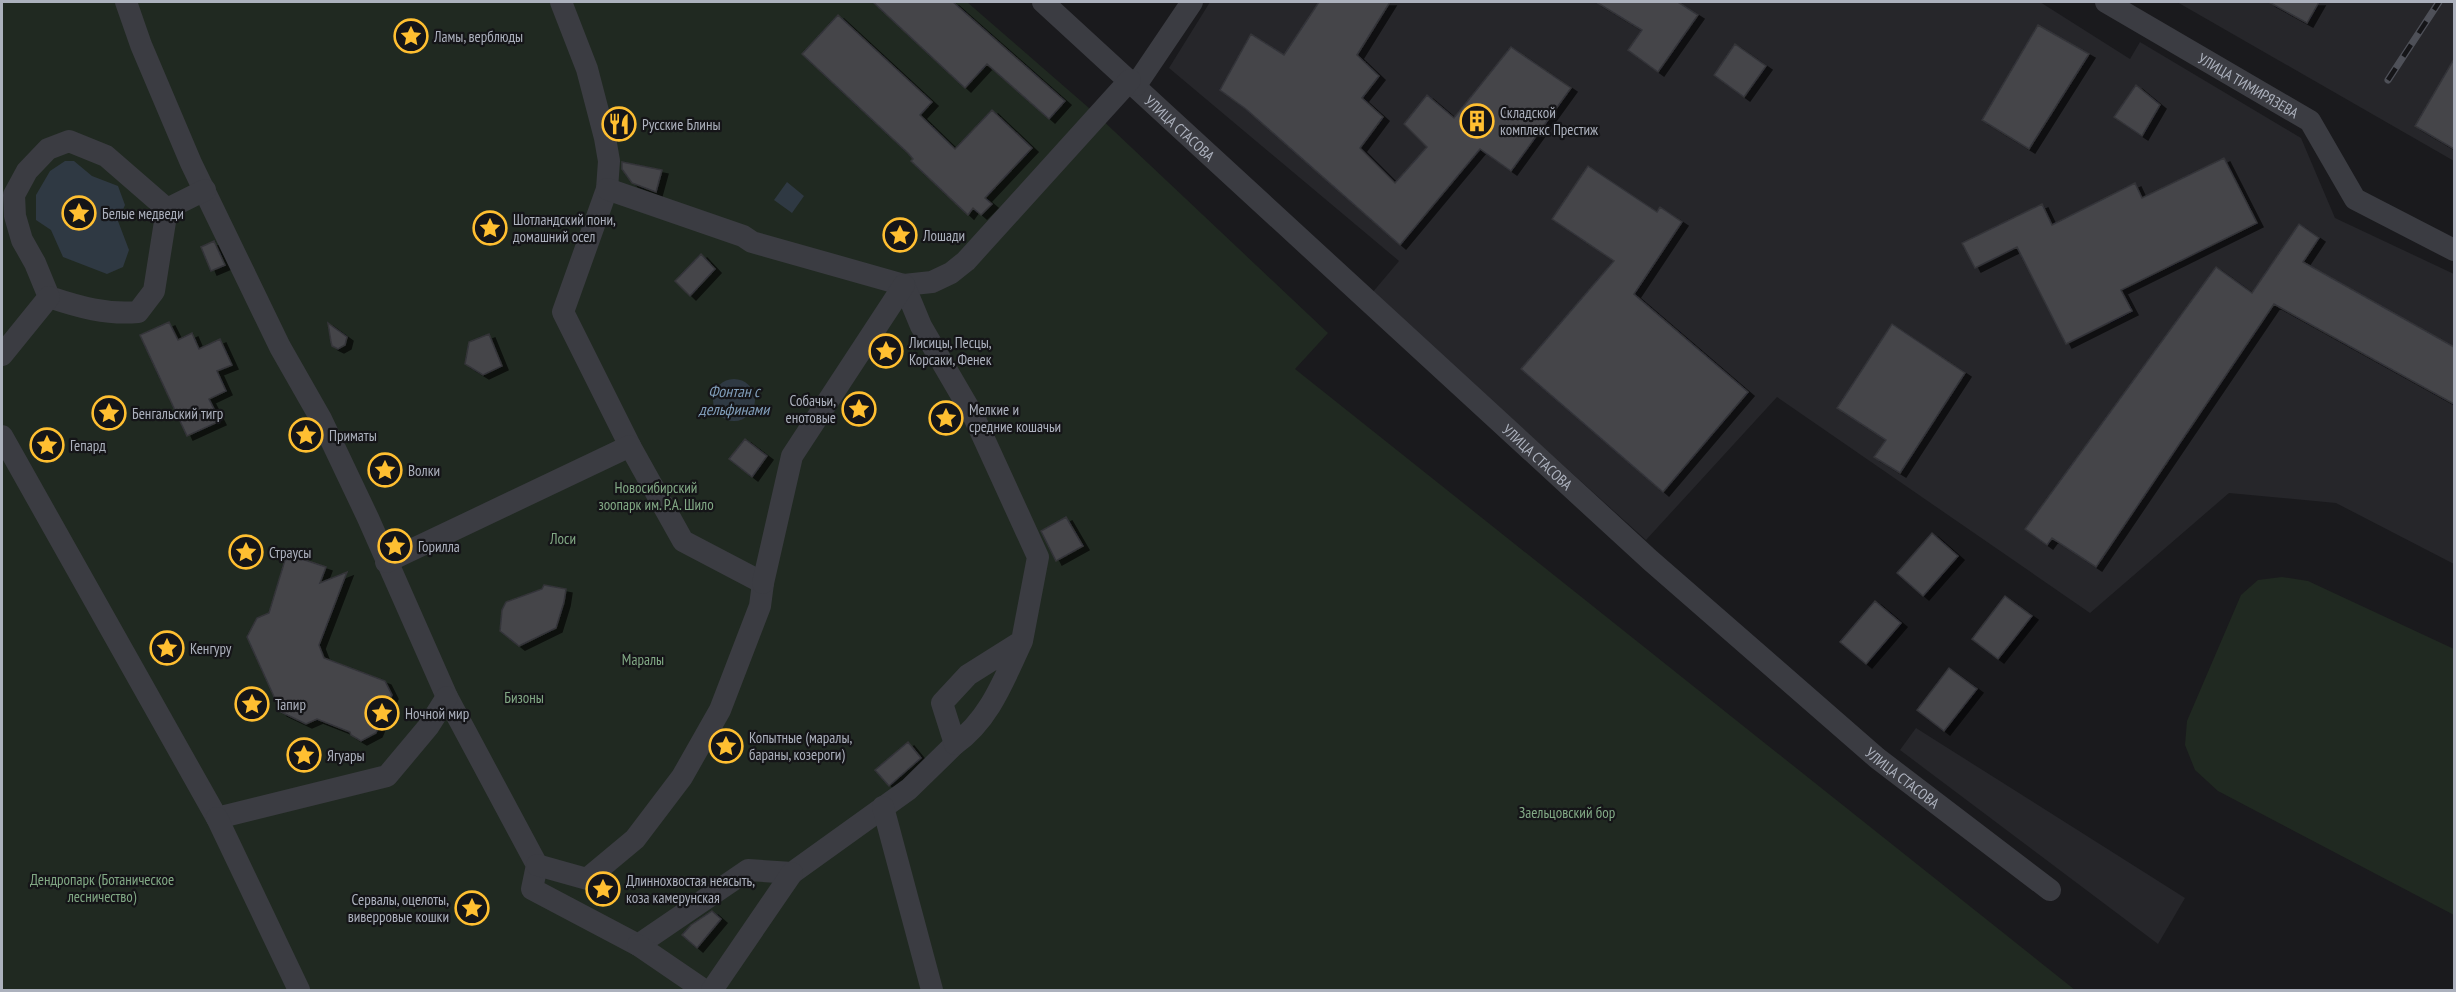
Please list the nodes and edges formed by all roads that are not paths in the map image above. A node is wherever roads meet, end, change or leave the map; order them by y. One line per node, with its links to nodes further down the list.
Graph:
1 (126, 2): 8 (street)
2 (561, 2): 7 (street)
3 (1043, 2): 6 (street, УЛИЦА СТАСОВА)
4 (1192, 2): 6 (street)
5 (2106, 2): 10 (street, УЛИЦА ТИМИРЯЗЕВА)
6 (1133, 82): 11 (street); 25 (street, УЛИЦА СТАСОВА)
7 (607, 189): 11 (street); 15 (street)
8 (205, 190): 9 (street); 16 (street)
9 (167, 209): 12 (street); 12 (street)
10 (2454, 250)
11 (904, 285): 17 (street); 18 (street)
12 (49, 297): 13 (street)
13 (2, 355)
14 (2, 436): 22 (street)
15 (630, 446): 16 (street); 17 (street)
16 (386, 562): 19 (street)
17 (763, 583): 23 (street)
18 (1022, 641): 20 (street); 20 (street)
19 (447, 697): 22 (street); 23 (street)
20 (955, 744): 21 (street)
21 (883, 807): 24 (street); 30 (street)
22 (217, 818): 27 (street)
23 (537, 865): 26 (street)
24 (792, 873): 26 (street); 29 (street)
25 (2050, 890)
26 (638, 945): 28 (street)
27 (298, 990)
28 (704, 990)
29 (712, 990)
30 (932, 990)

